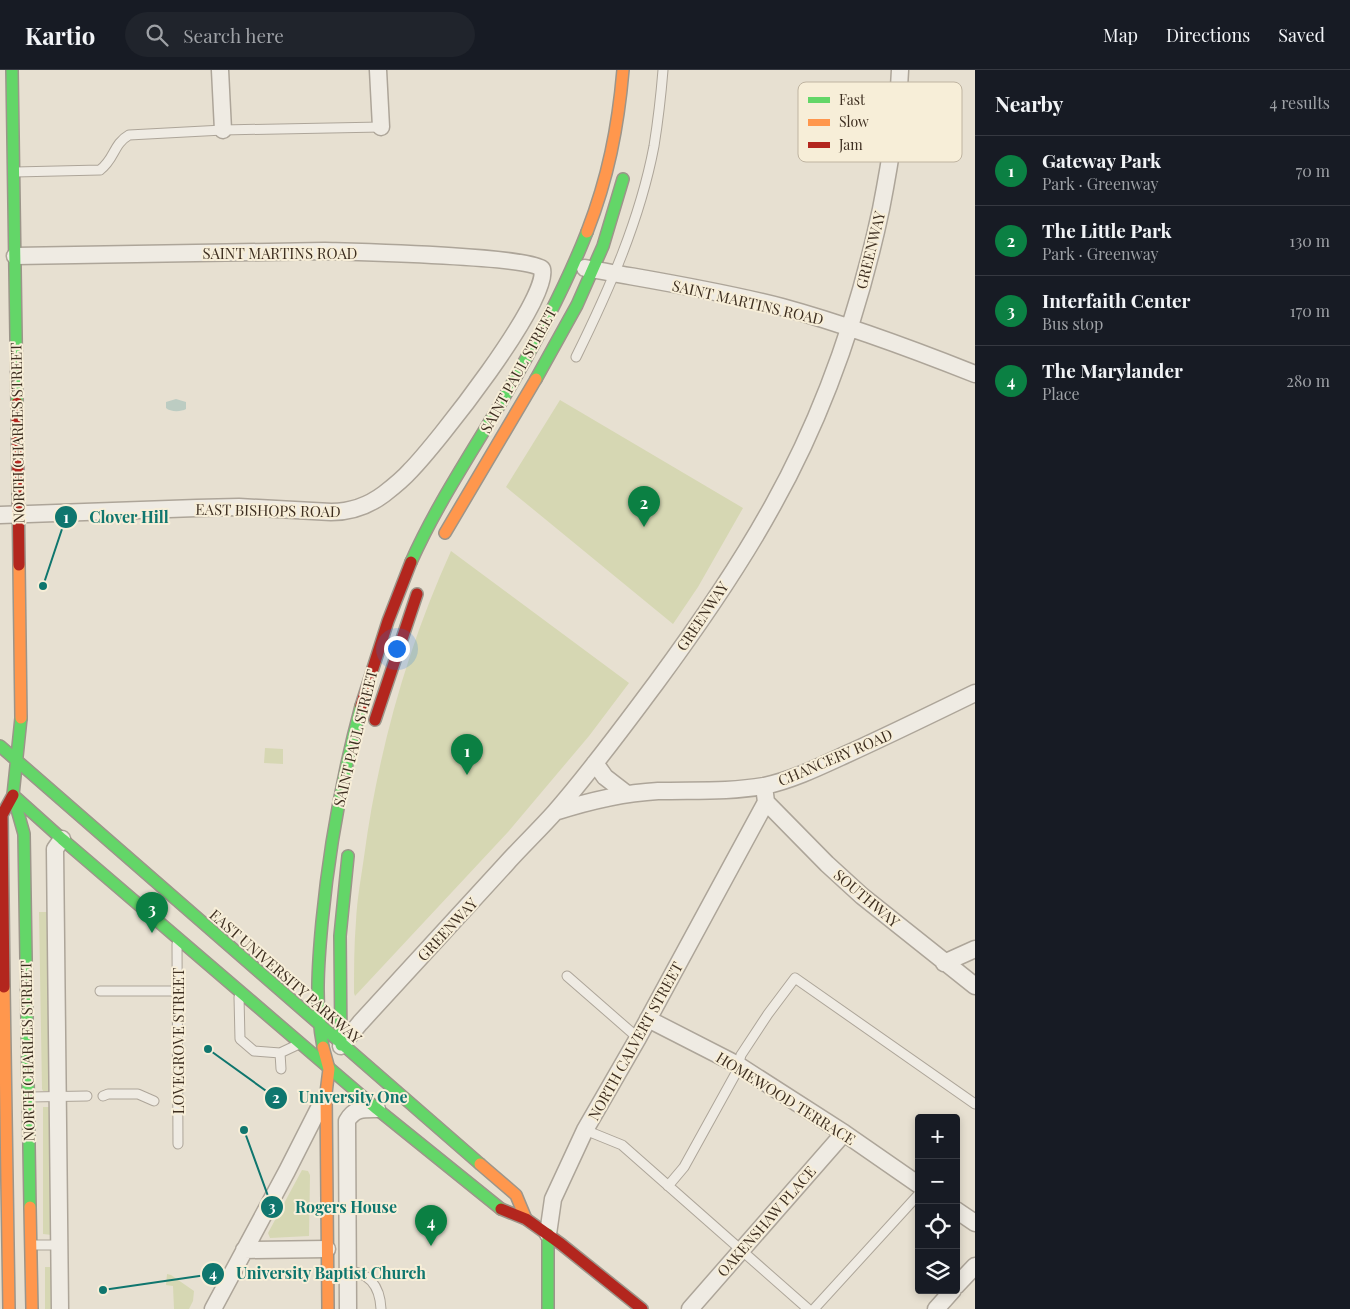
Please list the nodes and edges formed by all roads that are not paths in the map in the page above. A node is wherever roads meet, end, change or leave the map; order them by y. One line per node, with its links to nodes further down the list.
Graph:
1 (12, 70): 10 (main road, NORTH CHARLES STREET)
2 (220, 70): 7 (street)
3 (378, 70): 6 (street)
4 (623, 70): 12 (main road, SAINT PAUL STREET)
5 (663, 70): 15 (lane)
6 (381, 128): 7 (lane)
7 (223, 130): 10 (lane)
8 (890, 162): 16 (street, GREENWAY)
9 (626, 166): 14 (main road, SAINT PAUL STREET)
10 (14, 172): 11 (main road, NORTH CHARLES STREET)
11 (12, 246): 13 (street, SAINT MARTINS ROAD); 20 (main road, NORTH CHARLES STREET)
12 (573, 266): 14 (street, SAINT MARTINS ROAD); 45 (main road, SAINT PAUL STREET)
13 (542, 269): 20 (street, EAST BISHOPS ROAD)
14 (594, 270): 15 (street, SAINT MARTINS ROAD); 21 (main road, SAINT PAUL STREET)
15 (615, 273): 16 (street, SAINT MARTINS ROAD); 17 (lane)
16 (850, 328): 18 (street, SAINT MARTINS ROAD); 27 (street, GREENWAY)
17 (576, 357)
18 (975, 374)
19 (0, 515): 20 (street, EAST BISHOPS ROAD)
20 (18, 515): 26 (main road, NORTH CHARLES STREET)
21 (438, 546)
22 (422, 583): 24 (main road, SAINT PAUL STREET)
23 (975, 693): 29 (street, CHANCERY ROAD)
24 (372, 730)
25 (0, 746): 26 (main road, EAST UNIVERSITY PARKWAY)
26 (17, 762): 31 (main road, NORTH CHARLES STREET); 45 (main road, EAST UNIVERSITY PARKWAY)
27 (595, 763): 30 (street); 33 (street, GREENWAY)
28 (0, 783): 31 (main road)
29 (764, 786): 30 (street, CHANCERY ROAD); 32 (street)
30 (627, 794): 33 (street, CHANCERY ROAD)
31 (13, 795): 34 (main road); 56 (main road, NORTH CHARLES STREET); 61 (main road, NORTH CHARLES STREET)
32 (766, 802): 38 (street, SOUTHWAY); 44 (street, NORTH CALVERT STREET)
33 (554, 812): 48 (street, GREENWAY)
34 (62, 839): 36 (main road); 57 (street, NORTH CHARLES STREET)
35 (350, 842): 48 (main road)
36 (177, 938): 41 (main road); 43 (lane, LOVEGROVE STREET)
37 (975, 949): 38 (street)
38 (944, 962): 40 (street, SOUTHWAY)
39 (567, 976): 46 (lane)
40 (975, 986)
41 (238, 990): 47 (main road); 49 (lane)
42 (100, 991): 43 (lane)
43 (177, 991): 64 (lane, LOVEGROVE STREET)
44 (648, 1019): 46 (street, NORTH CALVERT STREET); 50 (street, HOMEWOOD TERRACE)
45 (320, 1026): 48 (main road, EAST UNIVERSITY PARKWAY); 52 (main road, SAINT PAUL STREET)
46 (638, 1038): 62 (street, NORTH CALVERT STREET)
47 (301, 1044): 49 (lane); 52 (main road)
48 (341, 1045): 52 (street, GREENWAY); 69 (main road, EAST UNIVERSITY PARKWAY)
49 (280, 1053): 51 (lane)
50 (738, 1065): 59 (lane); 63 (street, HOMEWOOD TERRACE); 66 (lane)
51 (281, 1068)
52 (329, 1068): 53 (main road, SAINT PAUL STREET); 60 (main road)
53 (326, 1093): 74 (main road, SAINT PAUL STREET); 75 (street)
54 (87, 1096): 57 (lane)
55 (103, 1096): 58 (lane)
56 (28, 1097): 57 (lane); 72 (main road, NORTH CHARLES STREET)
57 (57, 1097): 73 (street, NORTH CHARLES STREET)
58 (154, 1101)
59 (975, 1104)
60 (377, 1109): 69 (main road); 78 (street)
61 (3, 1129): 83 (main road, NORTH CHARLES STREET)
62 (585, 1130): 66 (lane); 71 (street, NORTH CALVERT STREET)
63 (844, 1133): 65 (street, HOMEWOOD TERRACE); 76 (street, OAKENSHAW PLACE)
64 (178, 1144)
65 (915, 1182)
66 (668, 1186): 76 (lane)
67 (915, 1198): 94 (lane)
68 (960, 1213): 70 (street)
69 (526, 1218): 71 (main road)
70 (975, 1223)
71 (548, 1234): 82 (main road); 90 (main road, NORTH CALVERT STREET)
72 (30, 1245): 73 (lane); 84 (main road, NORTH CHARLES STREET)
73 (59, 1245): 85 (street, NORTH CHARLES STREET)
74 (327, 1249): 75 (street); 79 (main road, SAINT PAUL STREET)
75 (244, 1250): 86 (street)
76 (740, 1251): 92 (street, OAKENSHAW PLACE); 93 (lane)
77 (975, 1266): 80 (street)
78 (348, 1271): 79 (lane); 88 (street); 89 (lane)
79 (327, 1272): 87 (main road, SAINT PAUL STREET)
80 (960, 1282)
81 (949, 1294): 95 (street)
82 (631, 1304): 91 (main road)
83 (9, 1309)
84 (32, 1309)
85 (60, 1309)
86 (213, 1309)
87 (328, 1309)
88 (348, 1309)
89 (381, 1309)
90 (548, 1309)
91 (642, 1309)
92 (690, 1309)
93 (808, 1309)
94 (814, 1309)
95 (936, 1309)

